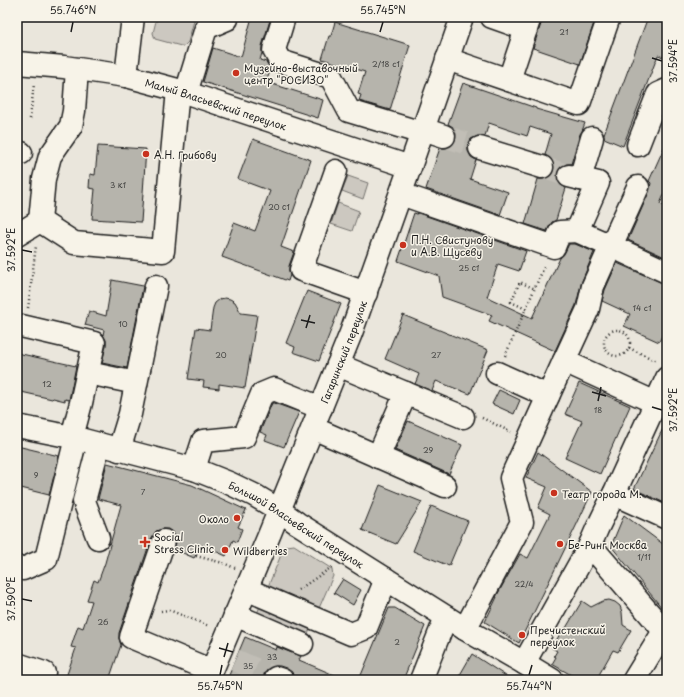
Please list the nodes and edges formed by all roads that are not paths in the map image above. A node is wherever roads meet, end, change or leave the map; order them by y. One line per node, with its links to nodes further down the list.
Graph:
1 (133, 17): 11 (street)
2 (284, 17): 15 (street)
3 (462, 17): 8 (street, Гагаринский переулок)
4 (492, 17): 7 (street)
5 (608, 17): 12 (street)
6 (227, 19): 14 (street)
7 (528, 23): 12 (street)
8 (447, 60): 12 (street); 15 (street, Гагаринский переулок)
9 (17, 63): 10 (street, Малый Власьевский переулок)
10 (77, 69): 11 (street, Малый Власьевский переулок); 25 (street)
11 (126, 76): 14 (street, Малый Власьевский переулок)
12 (508, 80)
13 (667, 90): 18 (street)
14 (182, 92): 20 (street, Малый Власьевский переулок); 25 (street)
15 (422, 131): 16 (street); 20 (street, Гагаринский переулок)
16 (444, 136)
17 (592, 138): 26 (street)
18 (638, 146)
19 (480, 148): 21 (street)
20 (410, 167): 24 (street, Гагаринский переулок)
21 (542, 167)
22 (336, 171): 31 (street)
23 (638, 187): 28 (street)
24 (401, 194): 26 (street); 31 (street, Гагаринский переулок)
25 (40, 221): 27 (street)
26 (577, 231): 28 (street)
27 (17, 235)
28 (611, 246): 29 (street); 33 (street)
29 (667, 272)
30 (156, 286): 38 (street)
31 (366, 293): 34 (street, Гагаринский переулок)
32 (22, 326): 37 (street)
33 (564, 361): 40 (street); 41 (street)
34 (338, 365): 39 (street); 42 (street, Гагаринский переулок)
35 (662, 369): 41 (street)
36 (497, 372): 40 (street)
37 (88, 373): 38 (street); 46 (street)
38 (136, 383): 47 (street)
39 (406, 393): 43 (street); 48 (street)
40 (548, 396): 62 (street)
41 (656, 403): 51 (street)
42 (321, 408): 45 (street, Гагаринский переулок); 49 (street)
43 (463, 418)
44 (17, 426): 46 (street, Большой Власьевский переулок)
45 (313, 428): 48 (street); 52 (street, Гагаринский переулок)
46 (74, 438): 47 (street, Большой Власьевский переулок); 57 (street)
47 (109, 447): 49 (street, Большой Власьевский переулок); 54 (street)
48 (378, 457): 50 (street)
49 (194, 469): 52 (street, Большой Власьевский переулок)
50 (445, 486)
51 (614, 494): 53 (street); 56 (street)
52 (279, 510): 58 (street, Большой Власьевский переулок); 59 (street, Гагаринский переулок)
53 (667, 518)
54 (98, 538)
55 (164, 540): 67 (street)
56 (590, 545): 63 (street); 65 (street)
57 (17, 568)
58 (386, 579): 59 (street); 61 (street, Большой Власьевский переулок)
59 (246, 588): 60 (street, Гагаринский переулок)
60 (235, 615): 64 (street); 67 (street, Гагаринский переулок)
61 (446, 617): 62 (street, Большой Власьевский переулок); 69 (street)
62 (465, 629): 65 (street, Большой Власьевский переулок)
63 (666, 633): 71 (street)
64 (302, 644)
65 (524, 663): 70 (street, Большой Власьевский переулок)
66 (17, 664): 68 (street)
67 (218, 666)
68 (42, 680)
69 (421, 680)
70 (552, 680)
71 (634, 680)

